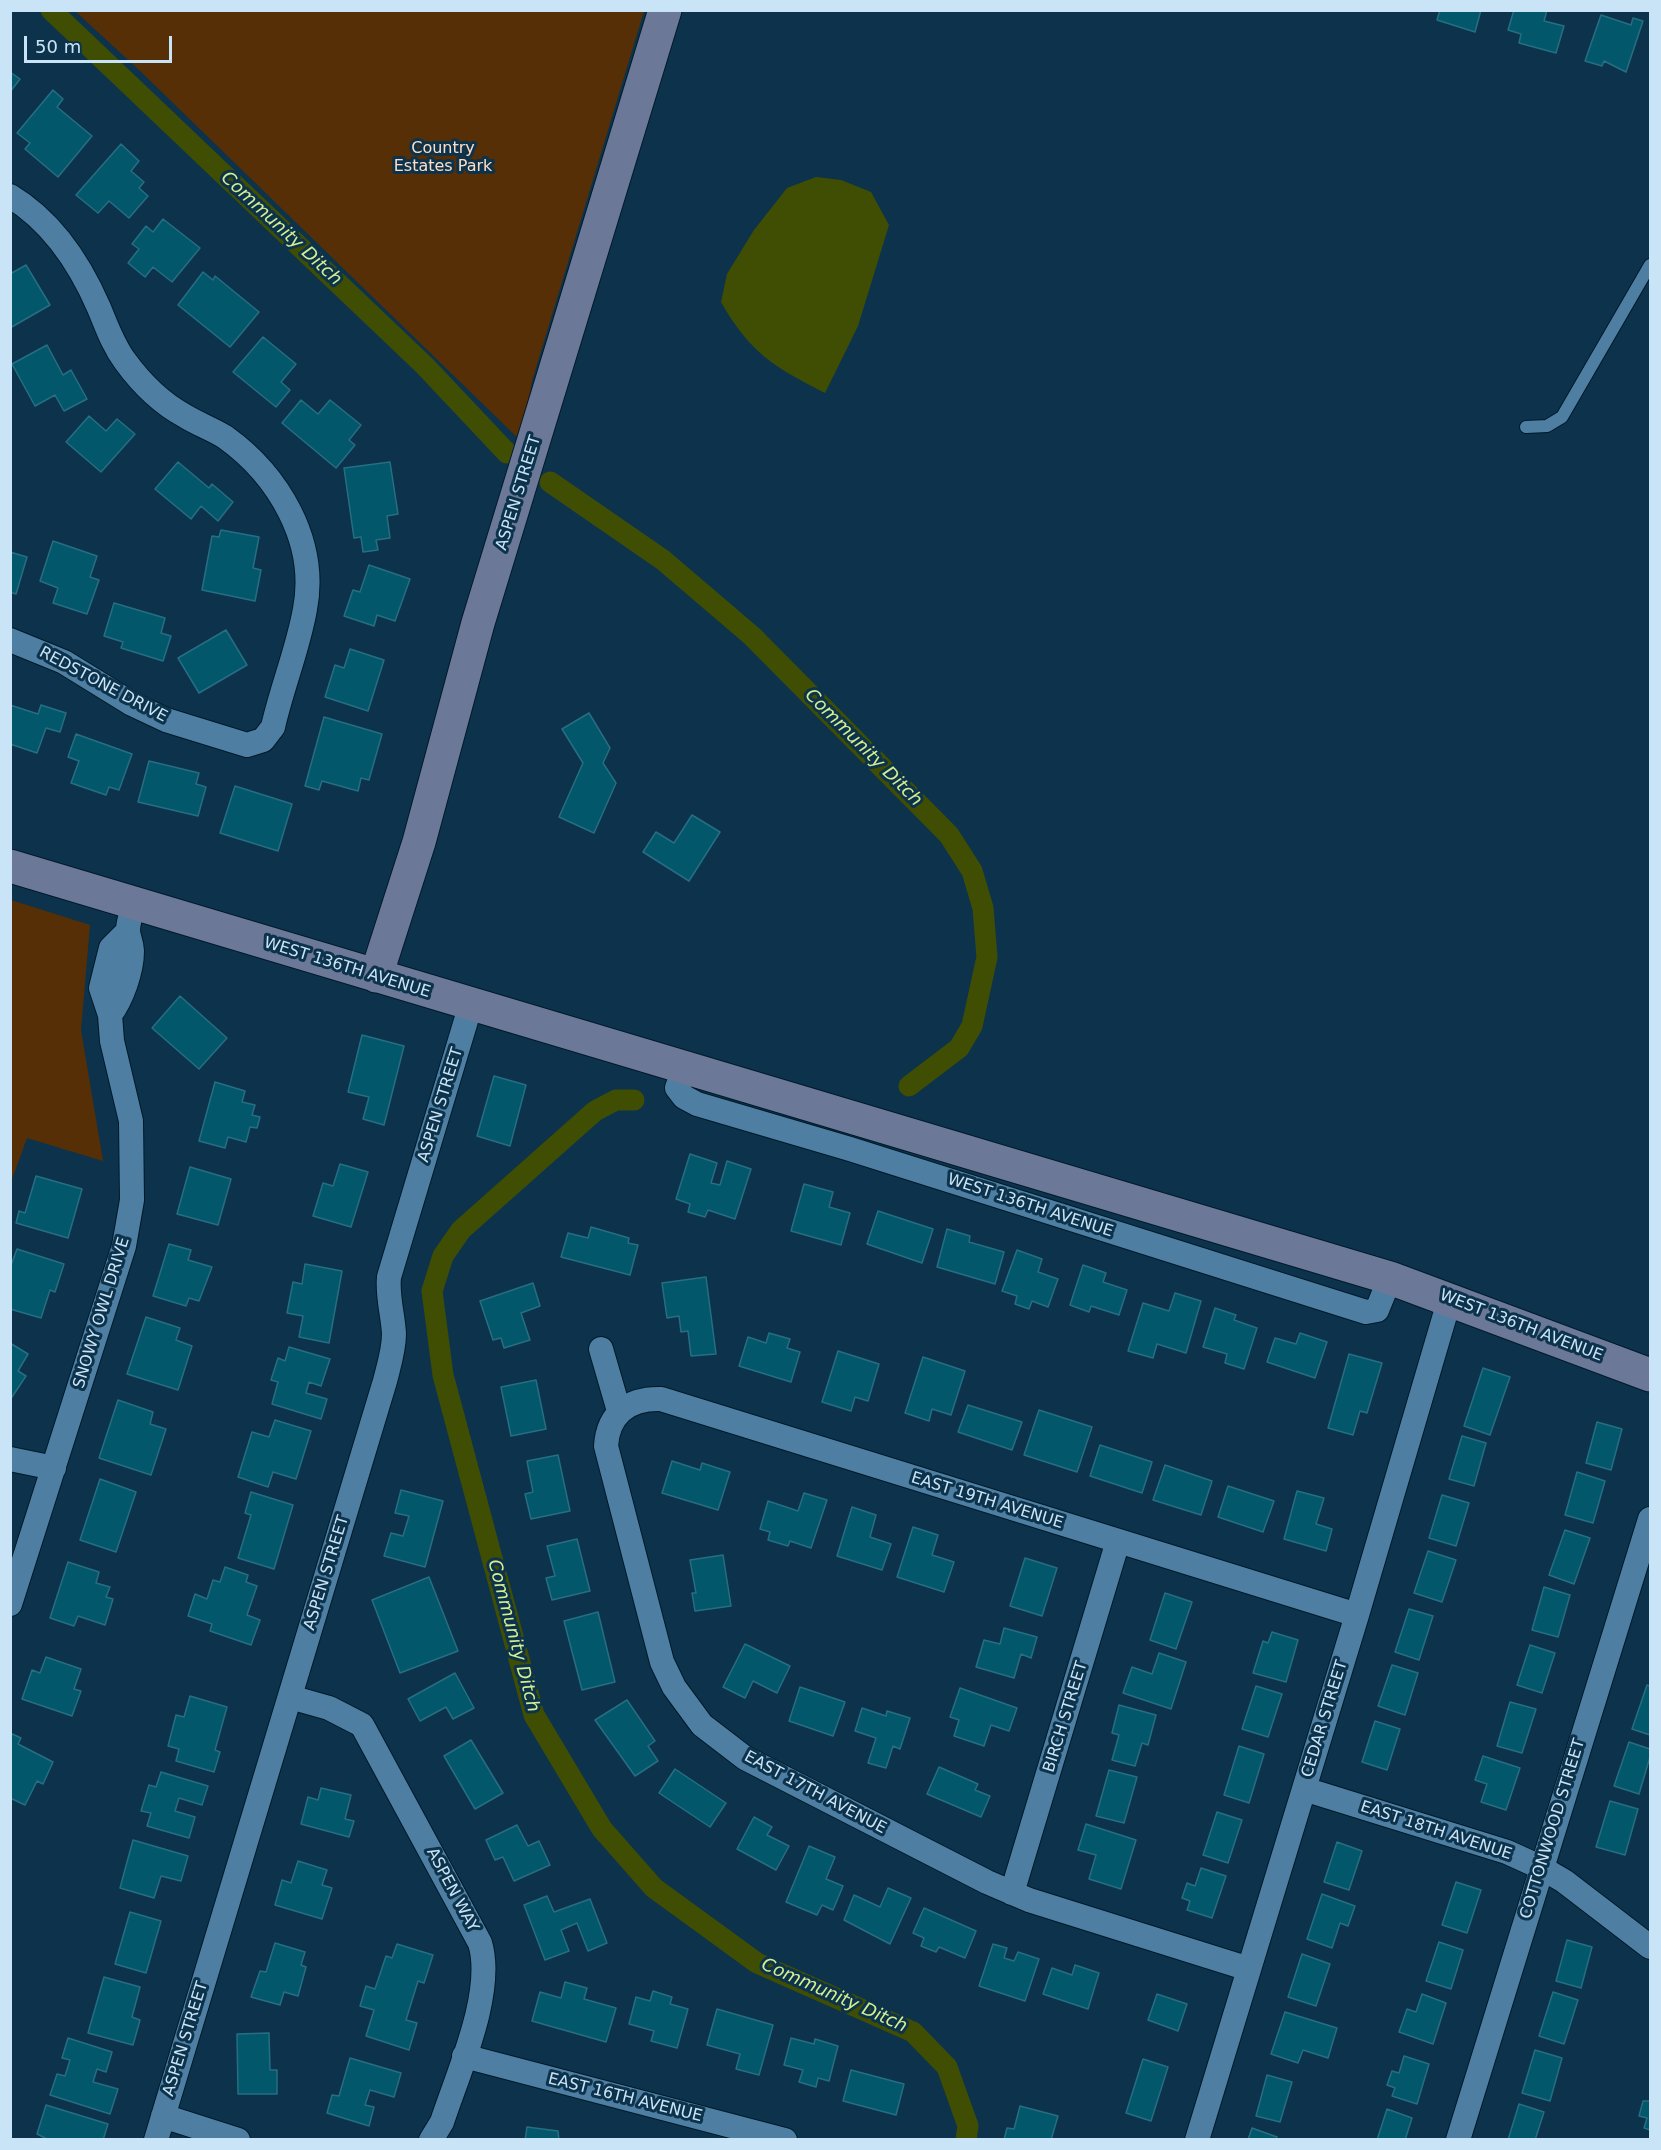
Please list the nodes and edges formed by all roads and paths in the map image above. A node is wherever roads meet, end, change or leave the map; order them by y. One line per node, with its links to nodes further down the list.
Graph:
1 (665, 10): 8 (main road, ASPEN STREET)
2 (10, 196): 5 (street, REDSTONE DRIVE)
3 (1650, 265): 4 (lane)
4 (1526, 427)
5 (10, 640)
6 (10, 866): 7 (main road, WEST 136TH AVENUE)
7 (130, 919): 8 (main road, WEST 136TH AVENUE); 15 (street, SNOWY OWL DRIVE)
8 (376, 976): 9 (main road, WEST 136TH AVENUE)
9 (471, 1004): 10 (main road, WEST 136TH AVENUE); 20 (street, ASPEN STREET)
10 (1450, 1298): 12 (main road, WEST 136TH AVENUE); 19 (street, CEDAR STREET)
11 (601, 1349): 13 (street)
12 (1650, 1375)
13 (619, 1411): 17 (street, EAST 19TH AVENUE); 23 (street, EAST 17TH AVENUE)
14 (10, 1458): 15 (street)
15 (54, 1468): 18 (street, SNOWY OWL DRIVE)
16 (1650, 1519): 22 (street, COTTONWOOD STREET)
17 (1118, 1542): 19 (street, EAST 19TH AVENUE); 23 (street, BIRCH STREET)
18 (10, 1604)
19 (1357, 1615): 21 (street, CEDAR STREET)
20 (290, 1697): 26 (street, ASPEN WAY); 27 (street, ASPEN STREET)
21 (1304, 1789): 22 (street, EAST 18TH AVENUE); 25 (street, CEDAR STREET)
22 (1540, 1867): 24 (street, EAST 18TH AVENUE); 33 (street, COTTONWOOD STREET)
23 (1012, 1893): 25 (street, EAST 17TH AVENUE)
24 (1650, 1947)
25 (1249, 1969): 32 (street, CEDAR STREET)
26 (464, 2056): 30 (street, ASPEN WAY); 31 (street, EAST 16TH AVENUE)
27 (163, 2116): 28 (street, ASPEN STREET); 29 (street)
28 (156, 2139)
29 (238, 2139)
30 (431, 2139)
31 (785, 2139)
32 (1197, 2139)
33 (1458, 2139)

